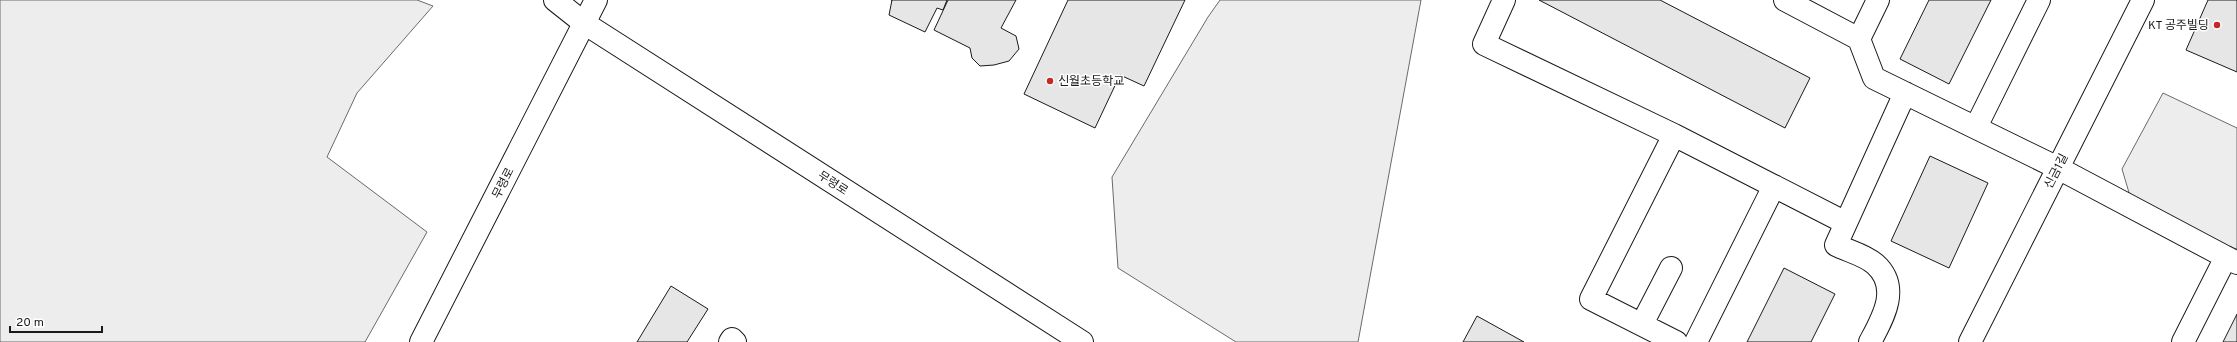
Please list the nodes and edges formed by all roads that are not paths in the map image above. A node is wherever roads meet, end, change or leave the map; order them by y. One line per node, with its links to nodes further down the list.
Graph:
1 (555, 0): 8 (main road, 무령로)
2 (596, 0): 8 (main road)
3 (1504, 0): 12 (main road)
4 (1787, 0): 9 (main road)
5 (1878, 0): 9 (main road)
6 (2039, 0): 11 (main road)
7 (2143, 0): 13 (main road, 신금1길)
8 (584, 23): 19 (main road, 무령로); 22 (main road, 무령로)
9 (1858, 39): 10 (main road)
10 (1905, 93): 11 (main road); 15 (main road)
11 (1976, 128): 13 (main road)
12 (1674, 135): 14 (main road); 18 (main road)
13 (2058, 168): 16 (main road); 26 (main road, 신금1길)
14 (1774, 186): 15 (main road); 24 (main road)
15 (1846, 223): 25 (main road)
16 (2232, 260): 27 (main road)
17 (1671, 268): 18 (main road)
18 (1642, 324): 23 (main road)
19 (421, 342)
20 (730, 342): 21 (main road)
21 (735, 342)
22 (1082, 342)
23 (1676, 342)
24 (1696, 342)
25 (1870, 342)
26 (1970, 342)
27 (2183, 342)

